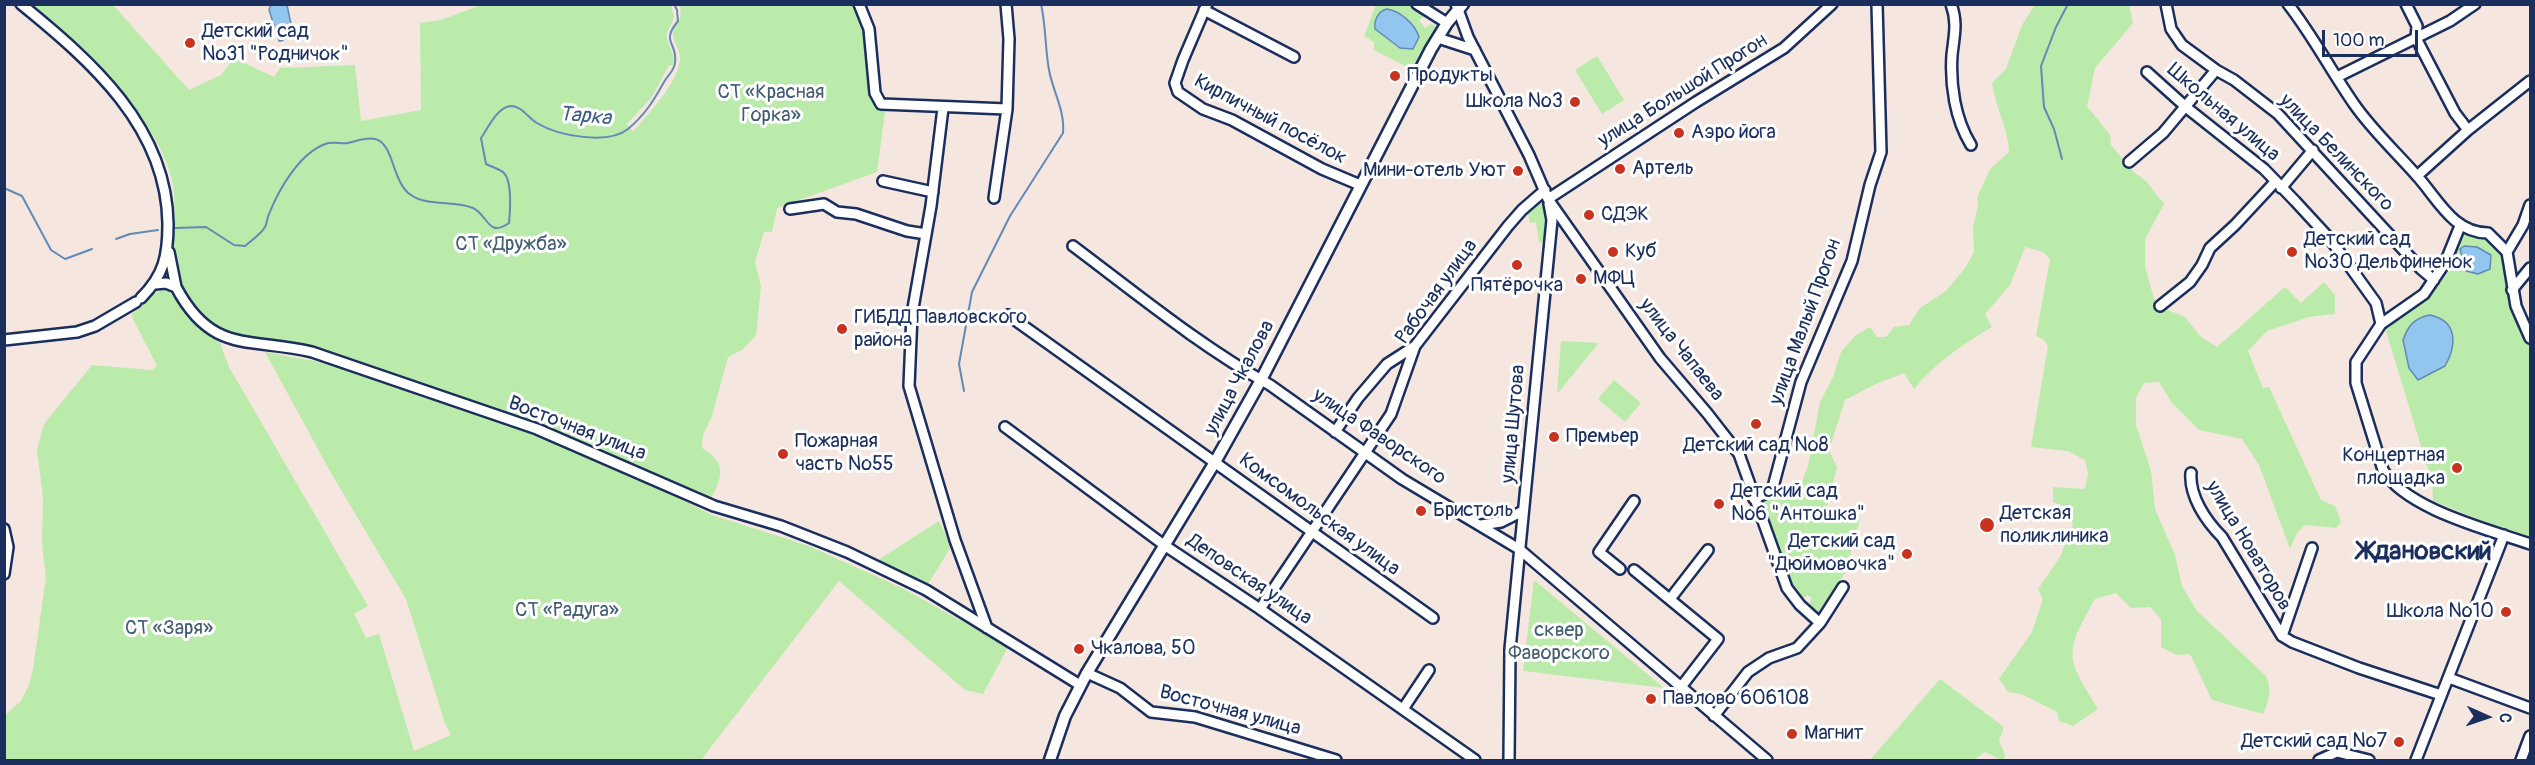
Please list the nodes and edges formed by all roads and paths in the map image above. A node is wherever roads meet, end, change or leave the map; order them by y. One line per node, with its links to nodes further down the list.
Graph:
1 (21, 4): 42 (street)
2 (859, 4): 23 (street)
3 (1006, 4): 25 (street)
4 (1418, 4): 14 (street)
5 (1832, 4): 35 (street, улица Большой Прогон)
6 (1877, 4): 62 (street, улица Малый Прогон)
7 (1951, 4): 27 (street)
8 (2166, 4): 19 (street, улица Белинского)
9 (2288, 4): 21 (street)
10 (2406, 4): 16 (street)
11 (2475, 4): 16 (street)
12 (1206, 7): 18 (street, Кирпичный посёлок); 32 (street, Кирпичный посёлок)
13 (1459, 7): 14 (main road, улица Чкалова); 17 (street, улица Чапаева)
14 (1447, 23): 15 (main road, улица Чкалова)
15 (1438, 38): 17 (street); 32 (main road, улица Чкалова)
16 (2416, 38): 21 (street); 26 (street)
17 (1475, 50): 35 (street, улица Чапаева)
18 (1294, 57)
19 (2216, 70): 24 (street); 28 (street, улица Белинского)
20 (2147, 72): 24 (street, Школьная улица)
21 (2337, 77): 30 (street)
22 (2530, 81): 26 (street)
23 (943, 108): 25 (street); 34 (street)
24 (2187, 108): 29 (street); 33 (street, Школьная улица)
25 (1007, 110): 36 (street)
26 (2468, 130): 30 (street)
27 (1971, 144)
28 (2313, 150): 33 (street, Школьная улица); 46 (street, улица Белинского)
29 (2129, 162)
30 (2416, 176): 39 (street)
31 (883, 181): 34 (street)
32 (1360, 185): 56 (main road, улица Чкалова)
33 (2278, 185): 50 (street, Школьная улица); 52 (street, Школьная улица)
34 (933, 192): 41 (street)
35 (1547, 194): 55 (street, Рабочая улица); 62 (street, улица Чапаева); 64 (street, улица Шутова)
36 (994, 198)
37 (2530, 205): 40 (street)
38 (790, 209): 41 (street)
39 (2460, 226): 44 (street); 46 (street)
40 (2527, 226): 44 (street)
41 (926, 234): 83 (street)
42 (168, 241): 47 (street); 48 (street)
43 (1072, 246): 56 (street, улица Фаворского)
44 (2507, 252): 49 (street)
45 (2530, 268): 49 (street)
46 (2434, 280): 52 (street)
47 (155, 284): 48 (street); 54 (street)
48 (176, 288): 83 (street, Восточная улица)
49 (2512, 290): 53 (street)
50 (2160, 306)
51 (1008, 315): 60 (street, Комсомольская улица)
52 (2381, 324): 68 (street)
53 (2530, 338)
54 (5, 341)
55 (1415, 346): 58 (street); 59 (street, Рабочая улица)
56 (1261, 380): 58 (street, улица Фаворского); 60 (main road, улица Чкалова)
57 (1005, 427): 70 (street, Деповская улица)
58 (1335, 432): 59 (street, улица Фаворского)
59 (1365, 453): 65 (street, улица Фаворского); 67 (street, Рабочая улица)
60 (1215, 462): 67 (street, Комсомольская улица); 70 (main road, улица Чкалова)
61 (2191, 473): 84 (street, улица Новаторов)
62 (1754, 499): 82 (street, улица Чапаева)
63 (1634, 501): 75 (street)
64 (1523, 511): 65 (street); 73 (street, улица Шутова)
65 (1480, 525): 73 (street, улица Фаворского)
66 (4, 529): 71 (street)
67 (1310, 531): 80 (street, Рабочая улица); 81 (street, Комсомольская улица)
68 (2504, 535): 69 (street); 87 (street)
69 (2530, 544)
70 (1164, 545): 80 (street, Деповская улица); 86 (main road, улица Чкалова)
71 (6, 548): 77 (street)
72 (2312, 548): 84 (street, улица Новаторов)
73 (1519, 549): 89 (street, улица Фаворского); 98 (street, улица Шутова)
74 (1708, 550): 79 (street)
75 (1620, 568)
76 (1634, 570): 79 (street)
77 (4, 574)
78 (1843, 587): 82 (street)
79 (1670, 599): 89 (street)
80 (1260, 609): 92 (street, Деповская улица)
81 (1433, 618)
82 (1820, 623): 93 (street)
83 (987, 628): 88 (street, Восточная улица)
84 (2282, 636): 90 (street, улица Новаторов)
85 (1429, 670): 92 (street)
86 (1087, 673): 88 (main road, улица Чкалова); 96 (street, Восточная улица)
87 (2449, 678): 90 (street); 91 (street)
88 (1080, 685): 95 (main road, улица Чкалова)
89 (1681, 687): 93 (street, улица Фаворского)
90 (2441, 695): 102 (street)
91 (2530, 708)
92 (1403, 709): 97 (street, Деповская улица)
93 (1714, 716): 99 (street, улица Фаворского)
94 (2530, 736): 103 (street)
95 (1050, 760)
96 (1336, 760)
97 (1475, 760)
98 (1509, 760)
99 (1767, 760)
100 (2319, 760): 101 (street)
101 (2369, 760)
102 (2416, 760)
103 (2521, 760)

